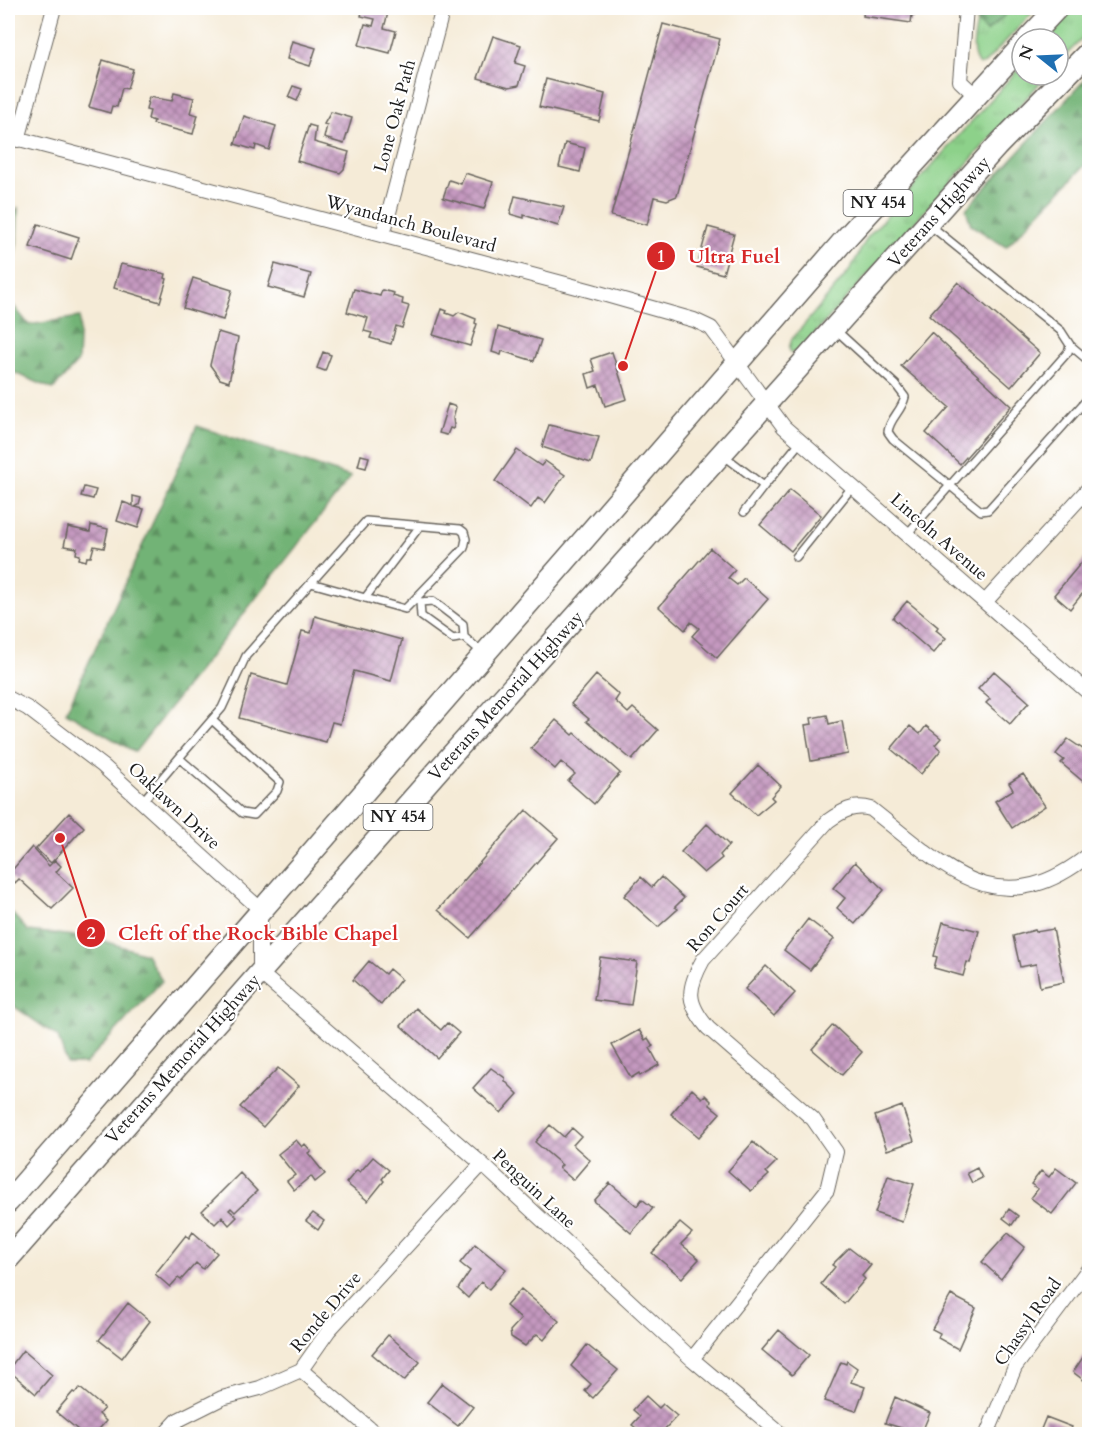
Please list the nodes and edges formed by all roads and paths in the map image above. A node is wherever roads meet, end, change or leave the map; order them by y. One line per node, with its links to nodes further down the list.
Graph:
1 (54, 8): 9 (street)
2 (443, 8): 11 (street, Lone Oak Path)
3 (966, 8): 8 (street)
4 (1057, 8): 5 (main road)
5 (1039, 27)
6 (1089, 51): 10 (main road, Veterans Highway / NY 454)
7 (1010, 59): 8 (main road, NY 454)
8 (976, 96): 15 (main road, NY 454)
9 (13, 138): 11 (street, Wyandanch Boulevard)
10 (928, 224): 12 (main road, Veterans Highway / NY 454); 13 (lane)
11 (383, 235): 15 (street, Wyandanch Boulevard)
12 (835, 329): 16 (main road, Veterans Highway / NY 454); 23 (lane)
13 (1070, 345): 14 (lane); 23 (lane)
14 (1089, 362)
15 (736, 363): 18 (street, Wyandanch Boulevard); 34 (main road, Veterans Memorial Highway / NY 454)
16 (792, 377): 18 (main road, Veterans Memorial Highway / NY 454)
17 (1089, 396): 23 (lane)
18 (768, 405): 19 (street, Lincoln Avenue); 20 (main road, Veterans Memorial Highway / NY 454)
19 (801, 441): 21 (lane); 22 (street, Lincoln Avenue)
20 (723, 455): 21 (lane); 42 (main road, Veterans Memorial Highway / NY 454)
21 (764, 486): 25 (lane)
22 (853, 486): 27 (street, Lincoln Avenue); 28 (lane)
23 (951, 487): 27 (lane)
24 (1089, 487): 32 (street)
25 (744, 512)
26 (420, 526): 29 (lane); 30 (lane); 31 (lane)
27 (908, 533): 32 (street, Lincoln Avenue)
28 (795, 557)
29 (311, 583): 30 (lane); 37 (lane)
30 (365, 598): 31 (lane)
31 (418, 600): 33 (lane); 33 (lane)
32 (985, 602): 35 (street, Lincoln Avenue)
33 (464, 637): 34 (lane)
34 (485, 654): 41 (main road, Veterans Memorial Highway / NY 454)
35 (1089, 694)
36 (8, 698): 39 (street, Oaklawn Drive)
37 (212, 720): 38 (lane); 38 (lane)
38 (179, 758): 39 (lane)
39 (142, 801): 41 (street, Oaklawn Drive)
40 (1089, 854): 47 (street, Ron Court)
41 (260, 909): 42 (street); 44 (main road, Veterans Memorial Highway / NY 454)
42 (260, 973): 43 (street, Penguin Lane); 45 (main road, Veterans Memorial Highway / NY 454)
43 (482, 1164): 47 (street, Penguin Lane); 48 (street, Ronde Drive)
44 (8, 1202)
45 (8, 1259)
46 (1089, 1267): 52 (street, Chassyl Road)
47 (692, 1359): 51 (street, Penguin Lane)
48 (301, 1370): 49 (street, Ronde Drive); 50 (street)
49 (165, 1434)
50 (376, 1434)
51 (781, 1434)
52 (987, 1434)

